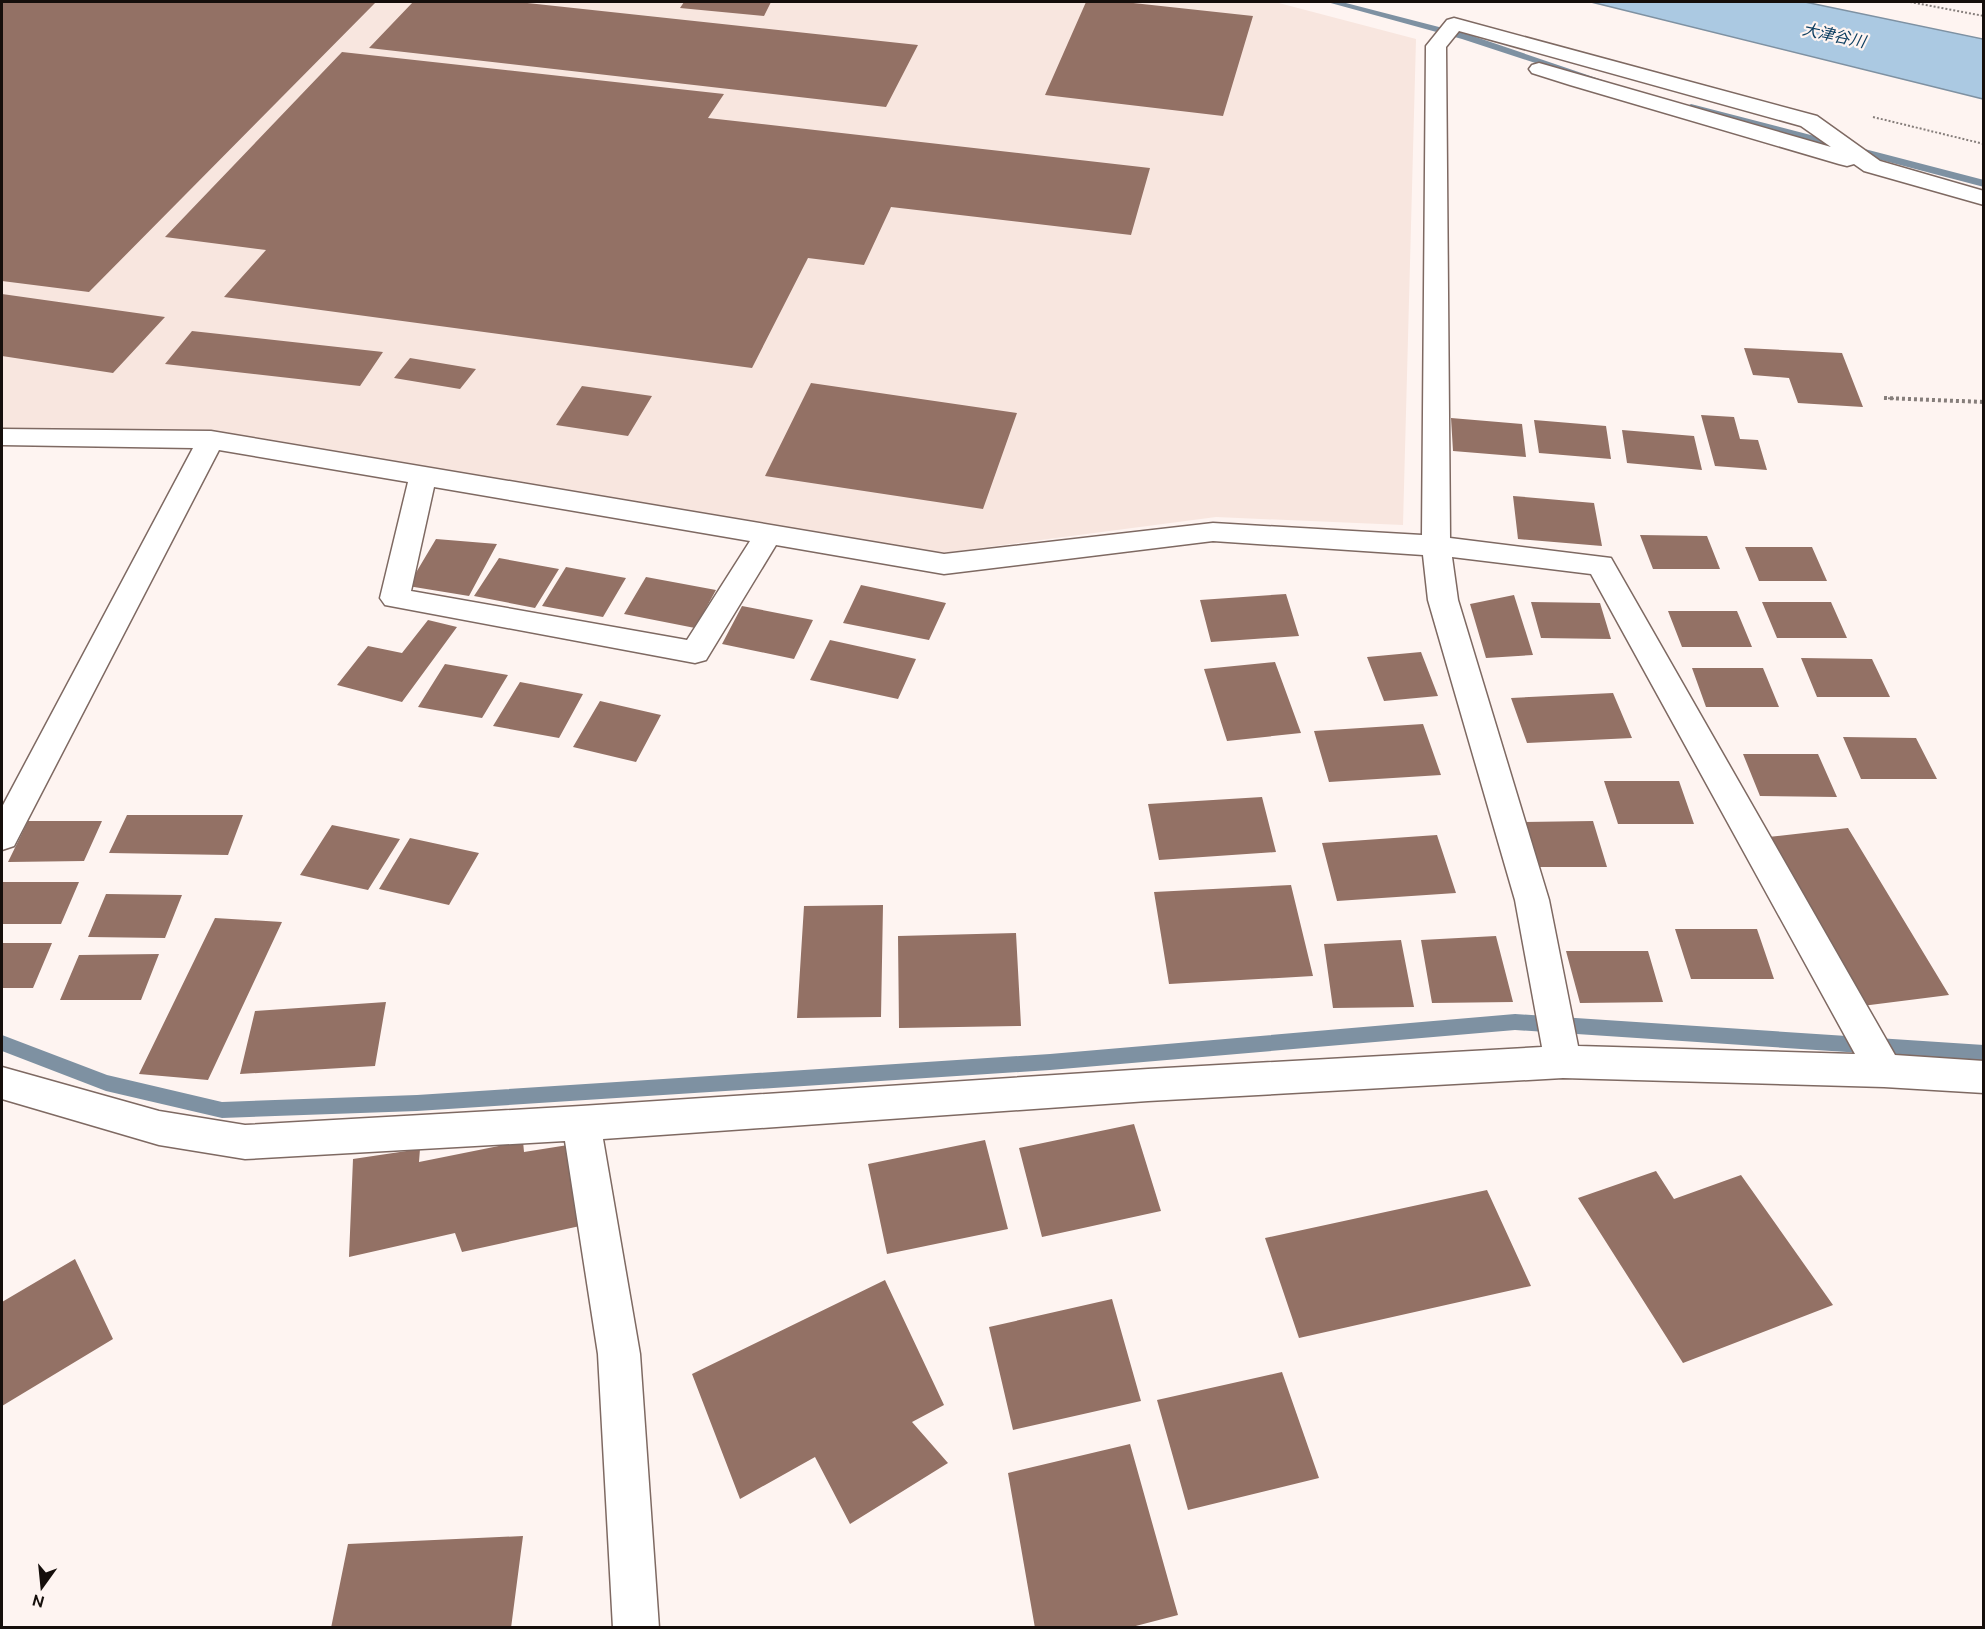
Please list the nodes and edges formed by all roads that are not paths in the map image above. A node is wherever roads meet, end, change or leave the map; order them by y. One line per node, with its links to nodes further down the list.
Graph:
1 (1983, 198): 6 (street)
2 (2, 437): 3 (street)
3 (210, 440): 4 (street); 7 (street)
4 (423, 476): 5 (street); 5 (street)
5 (769, 534): 6 (street)
6 (1436, 546): 8 (street); 9 (street)
7 (2, 837)
8 (1563, 1062): 9 (street); 12 (street)
9 (1884, 1071): 10 (street)
10 (1983, 1077)
11 (2, 1083): 12 (street)
12 (581, 1123): 13 (street)
13 (636, 1628)

